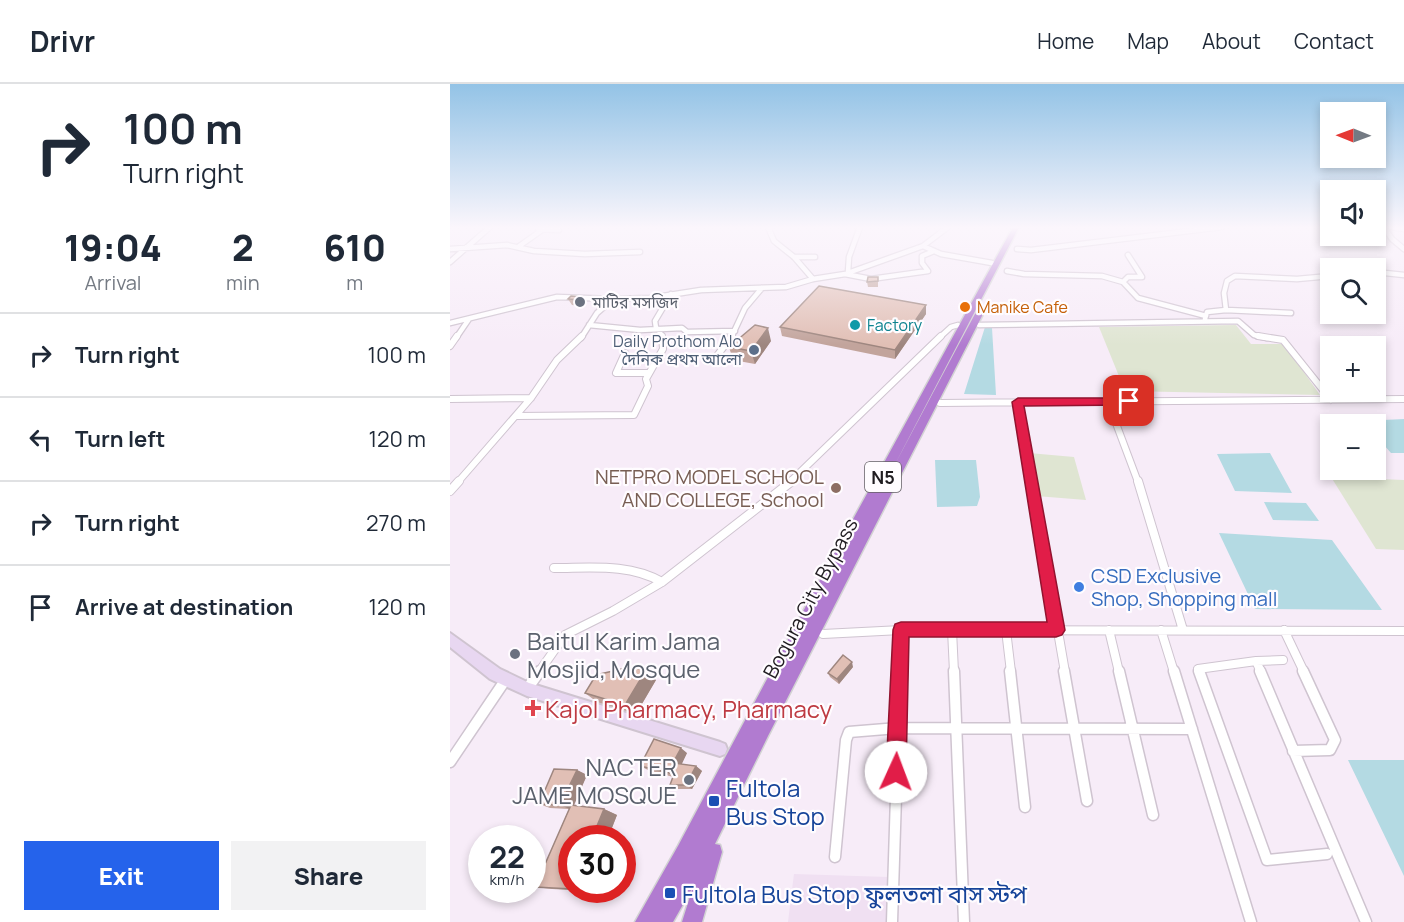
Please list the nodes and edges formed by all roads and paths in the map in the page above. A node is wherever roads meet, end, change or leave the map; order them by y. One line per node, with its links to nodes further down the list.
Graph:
1 (802, 266): 13 (street)
2 (848, 266): 9 (street)
3 (866, 266): 9 (street)
4 (924, 266): 9 (street)
5 (996, 266): 60 (highway, Bogura City Bypass / N5)
6 (1003, 266): 60 (highway, Bogura City Bypass)
7 (1135, 266): 14 (street)
8 (1007, 271): 14 (street)
9 (847, 273): 13 (street)
10 (1386, 273): 11 (street)
11 (1404, 275)
12 (1320, 277): 18 (street)
13 (813, 279): 15 (street)
14 (1123, 282): 21 (street)
15 (762, 288): 16 (street); 27 (street)
16 (671, 294): 17 (street); 26 (street)
17 (613, 299): 20 (street); 23 (street)
18 (1226, 310): 19 (street); 21 (street)
19 (1291, 312)
20 (469, 319): 22 (street); 28 (street)
21 (1205, 319): 25 (street); 32 (street)
22 (450, 322)
23 (589, 325): 26 (street); 33 (street)
24 (958, 325): 44 (street)
25 (979, 325)
26 (657, 329): 27 (street); 31 (street)
27 (735, 331): 30 (street)
28 (450, 346)
29 (625, 352): 31 (street)
30 (716, 357)
31 (649, 374): 41 (street)
32 (1320, 386)
33 (531, 398): 34 (street); 41 (street)
34 (450, 399)
35 (1386, 399): 36 (street)
36 (1404, 399)
37 (1320, 400): 39 (street)
38 (1018, 402): 39 (street); 40 (street); 48 (street)
39 (1108, 402): 51 (street)
40 (940, 403)
41 (516, 416): 42 (street)
42 (450, 491)
43 (554, 568): 44 (street)
44 (662, 582): 59 (street)
45 (901, 630): 46 (street); 54 (street); 61 (street)
46 (952, 630): 47 (street); 65 (street)
47 (1006, 630): 48 (street); 62 (street)
48 (1056, 630): 49 (street); 63 (street)
49 (1109, 630): 50 (street); 64 (street)
50 (1161, 630): 51 (street); 66 (street)
51 (1183, 630): 52 (street)
52 (1284, 630): 53 (street); 68 (street)
53 (1404, 631)
54 (823, 634)
55 (450, 639): 58 (main road)
56 (1283, 660): 57 (street)
57 (1256, 661): 68 (street); 74 (street)
58 (506, 679): 59 (main road); 69 (street)
59 (527, 689): 67 (main road)
60 (757, 728): 76 (highway, N5); 77 (highway, N5)
61 (898, 728): 65 (street); 75 (street); 79 (street)
62 (1016, 728): 63 (street); 65 (street); 71 (street)
63 (1074, 728): 64 (street); 70 (street)
64 (1132, 728): 66 (street); 72 (street)
65 (957, 729): 80 (street)
66 (1192, 729): 81 (street)
67 (720, 749)
68 (1293, 751): 82 (street)
69 (450, 762)
70 (1087, 801)
71 (1025, 807)
72 (1153, 815)
73 (712, 852): 78 (highway)
74 (1327, 855)
75 (835, 856)
76 (645, 922)
77 (662, 922)
78 (692, 922)
79 (892, 922)
80 (964, 922)
81 (1251, 922)
82 (1366, 922)

